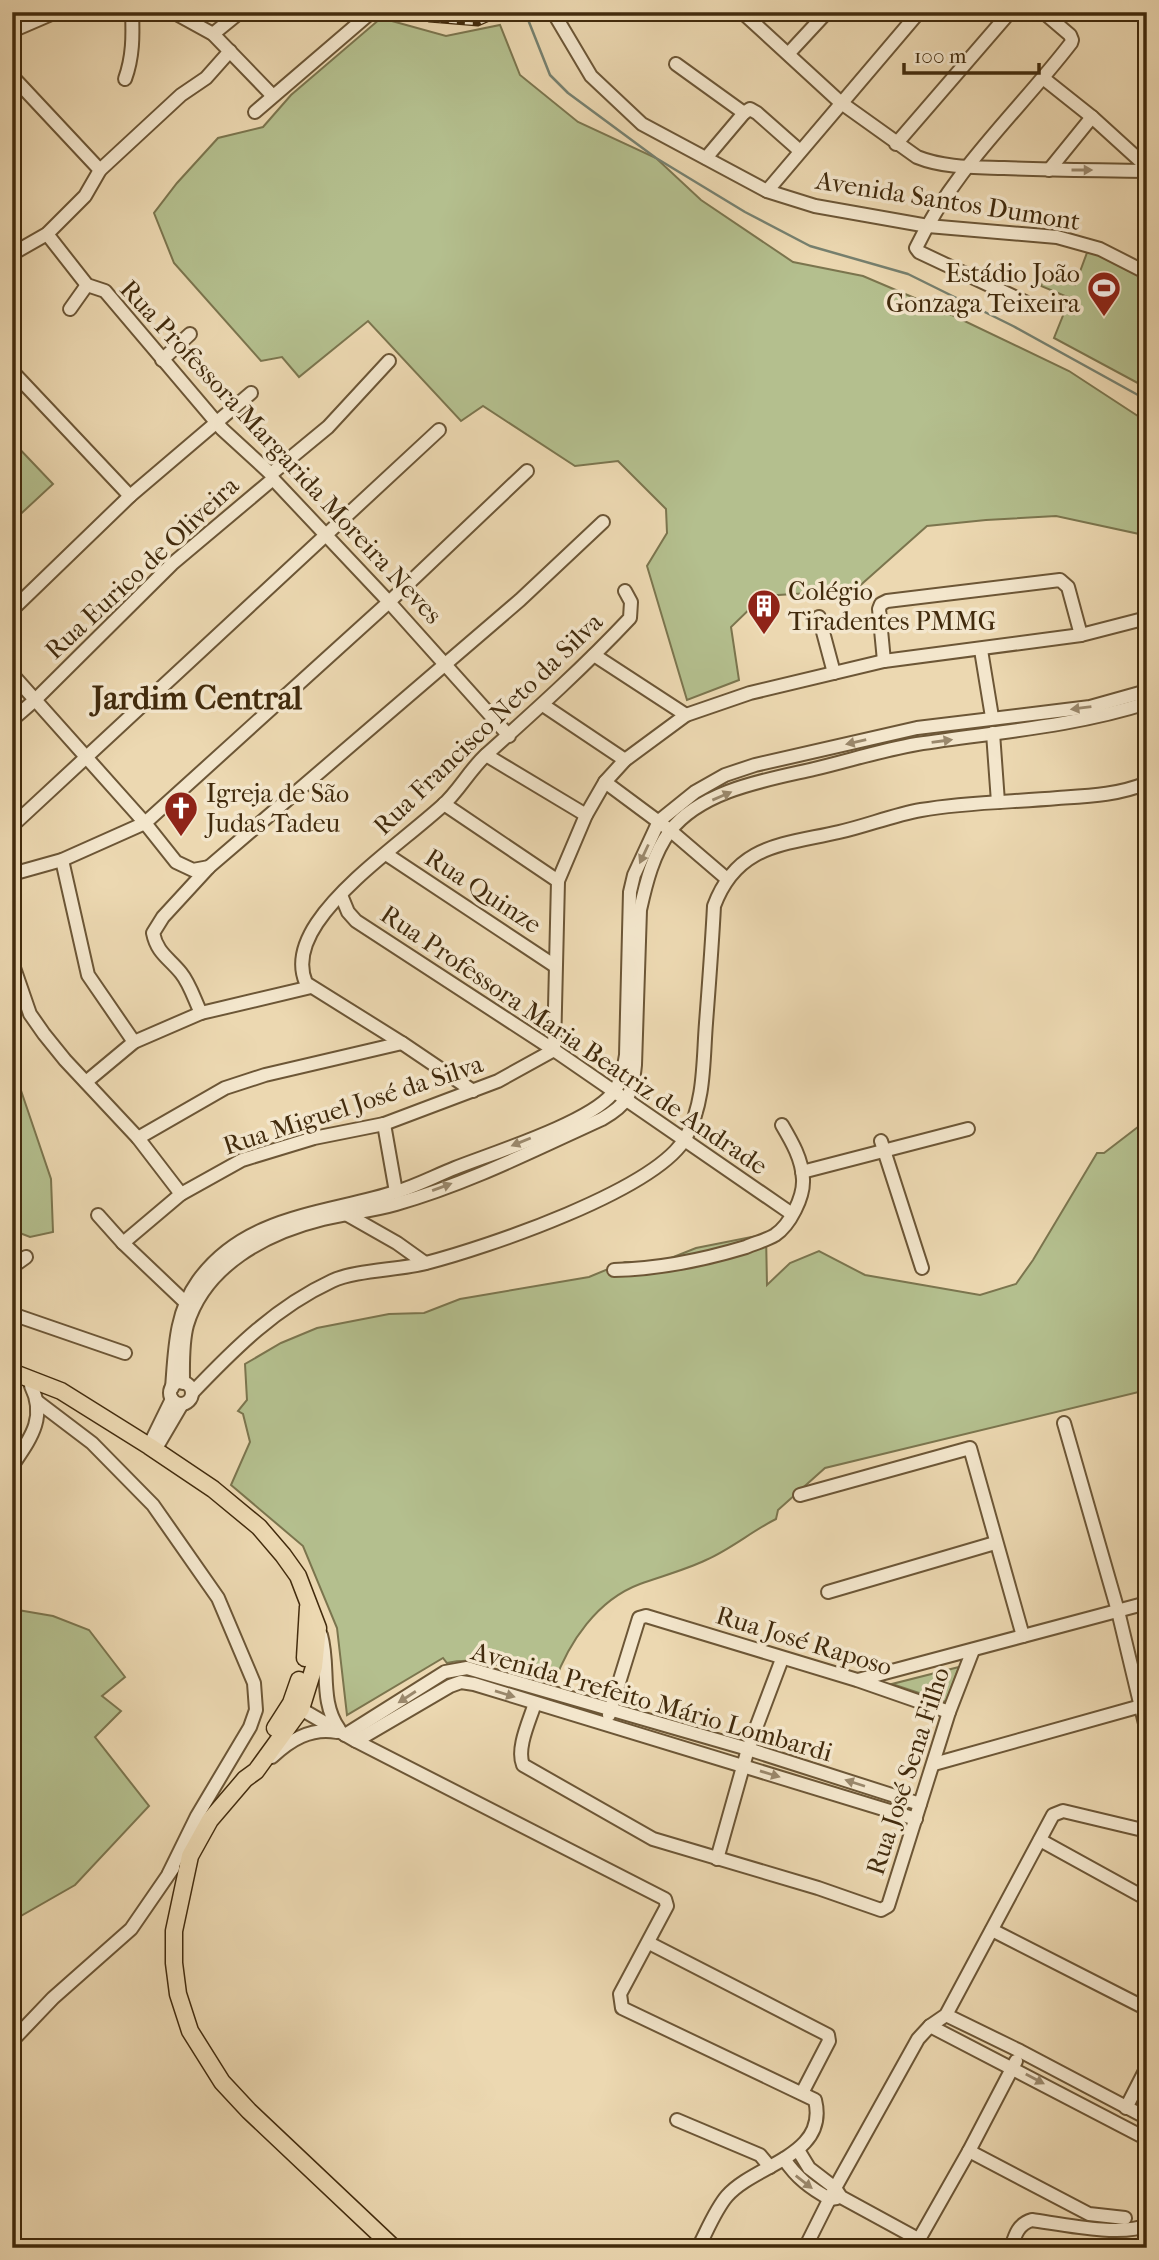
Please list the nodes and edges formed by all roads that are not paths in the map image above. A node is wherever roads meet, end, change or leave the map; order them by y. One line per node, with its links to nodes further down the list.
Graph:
1 (55, 12): 12 (street)
2 (132, 12): 19 (street)
3 (173, 12): 13 (street)
4 (240, 12): 13 (street)
5 (742, 12): 15 (street)
6 (827, 12): 15 (street)
7 (919, 12): 21 (street)
8 (1010, 12): 25 (street)
9 (1044, 12): 18 (street)
10 (368, 15): 20 (street)
11 (556, 15): 27 (street, Avenida Santos Dumont)
12 (12, 31)
13 (213, 34): 14 (street)
14 (230, 51): 20 (street); 30 (street)
15 (789, 53): 21 (street)
16 (676, 64): 23 (street)
17 (12, 76): 30 (street)
18 (1043, 78): 24 (street); 28 (street)
19 (125, 79)
20 (272, 95): 22 (street)
21 (841, 103): 25 (street); 26 (street)
22 (255, 112)
23 (744, 113): 26 (street); 27 (street)
24 (1092, 117): 29 (street); 31 (street)
25 (896, 144): 28 (street)
26 (800, 151): 32 (street)
27 (706, 158): 32 (street, Avenida Santos Dumont)
28 (965, 167): 31 (street); 33 (street)
29 (1147, 169): 31 (street, one-way to 29)
30 (100, 170): 34 (street)
31 (1049, 170)
32 (767, 191): 33 (street, Avenida Santos Dumont)
33 (928, 226): 36 (street, Avenida Santos Dumont); 38 (street)
34 (47, 234): 35 (street); 37 (street, Rua Professora Margarida Moreira Neves)
35 (14, 250)
36 (1147, 273)
37 (87, 285): 39 (street); 41 (street, Rua Professora Margarida Moreira Neves)
38 (1025, 302)
39 (70, 309)
40 (190, 334): 41 (street)
41 (162, 360): 45 (street, Rua Professora Margarida Moreira Neves)
42 (389, 361): 48 (street, Rua Eurico de Oliveira)
43 (12, 372): 49 (street)
44 (251, 393): 45 (street)
45 (215, 421): 48 (street, Rua Professora Margarida Moreira Neves); 49 (street)
46 (439, 430): 51 (street)
47 (527, 471): 53 (street)
48 (272, 476): 51 (street, Rua Professora Margarida Moreira Neves); 65 (street, Rua Eurico de Oliveira)
49 (130, 496): 54 (street)
50 (603, 522): 61 (street)
51 (326, 536): 53 (street, Rua Professora Margarida Moreira Neves); 74 (street)
52 (625, 591): 59 (street, Rua Francisco Neto da Silva)
53 (389, 602): 61 (street, Rua Professora Margarida Moreira Neves); 82 (street)
54 (12, 610)
55 (819, 617): 62 (street)
56 (1147, 618): 57 (street)
57 (1081, 635): 58 (street); 60 (street)
58 (981, 650): 60 (street); 69 (street)
59 (594, 655): 67 (street, Rua Francisco Neto da Silva); 68 (street)
60 (884, 661): 62 (street)
61 (445, 665): 72 (street, Rua Professora Margarida Moreira Neves); 87 (street)
62 (834, 673): 68 (street)
63 (12, 674): 65 (street)
64 (1147, 691): 69 (street, one-way to 69)
65 (35, 700): 70 (street, Rua Eurico de Oliveira); 74 (street)
66 (1147, 703): 71 (street)
67 (543, 705): 72 (street, Rua Francisco Neto da Silva); 75 (street)
68 (686, 715): 75 (street)
69 (992, 718): 81 (street, one-way to 81)
70 (12, 720)
71 (993, 733): 78 (street); 84 (street, one-way to 71)
72 (509, 736): 73 (street, Rua Francisco Neto da Silva)
73 (485, 755): 79 (street, Rua Francisco Neto da Silva); 80 (street)
74 (86, 759): 82 (street); 83 (street)
75 (625, 760): 76 (street)
76 (605, 782): 80 (street); 81 (street)
77 (1147, 783): 78 (street)
78 (998, 802): 89 (street)
79 (444, 804): 85 (street, Rua Francisco Neto da Silva); 90 (street)
80 (586, 815): 90 (street)
81 (659, 821): 84 (street); 101 (street, one-way to 101)
82 (145, 822): 86 (street); 87 (street)
83 (12, 826)
84 (671, 831): 89 (street); 102 (street)
85 (386, 854): 91 (street, Rua Francisco Neto da Silva); 93 (street, Rua Quinze)
86 (62, 860): 88 (street); 96 (street)
87 (209, 867): 95 (street)
88 (12, 874)
89 (727, 879): 107 (street)
90 (558, 881): 93 (street)
91 (341, 895): 94 (street, Rua Francisco Neto da Silva); 98 (street, Rua Professora Maria Beatriz de Andrade)
92 (12, 962): 99 (street)
93 (555, 966): 98 (street)
94 (311, 986): 95 (street); 97 (street)
95 (201, 1013): 96 (street)
96 (134, 1042): 99 (street)
97 (402, 1043): 100 (street); 106 (street)
98 (554, 1050): 100 (street, Rua Miguel José da Silva); 101 (street, Rua Professora Maria Beatriz de Andrade)
99 (86, 1082): 106 (street)
100 (472, 1091): 103 (street, Rua Miguel José da Silva)
101 (614, 1093): 102 (street, Rua Professora Maria Beatriz de Andrade); 110 (street, one-way to 110)
102 (627, 1101): 107 (street, Rua Professora Maria Beatriz de Andrade); 112 (street, one-way to 102)
103 (384, 1124): 110 (street); 111 (street, Rua Miguel José da Silva)
104 (782, 1125): 109 (street)
105 (968, 1129): 108 (street)
106 (138, 1138): 111 (street)
107 (685, 1139): 113 (street, Rua Professora Maria Beatriz de Andrade); 117 (street)
108 (883, 1146): 109 (street); 119 (street)
109 (802, 1172): 113 (street)
110 (396, 1192): 121 (street)
111 (181, 1194): 115 (street, Rua Miguel José da Silva)
112 (346, 1214): 117 (street); 126 (street)
113 (792, 1214): 120 (street)
114 (98, 1215): 115 (street)
115 (123, 1243): 121 (street)
116 (26, 1257): 118 (street)
117 (425, 1263): 126 (street)
118 (12, 1267)
119 (922, 1268)
120 (614, 1270)
121 (185, 1303): 126 (street)
122 (12, 1314): 123 (street)
123 (125, 1353)
124 (12, 1372): 125 (main road)
125 (44, 1384): 127 (street); 129 (main road)
126 (180, 1393): 129 (street)
127 (38, 1402): 130 (street); 165 (street)
128 (1064, 1423): 136 (street)
129 (152, 1448): 134 (main road)
130 (12, 1466)
131 (800, 1495): 132 (street)
132 (995, 1543): 133 (street); 138 (street)
133 (828, 1592)
134 (308, 1601): 137 (main road); 146 (main road)
135 (1147, 1603): 136 (street)
136 (1118, 1611): 138 (street); 147 (street)
137 (318, 1628): 145 (street); 146 (main road)
138 (1023, 1636): 139 (street)
139 (973, 1650): 142 (street); 149 (street, Rua José Sena Filho)
140 (782, 1659): 142 (street, Rua José Raposo); 148 (street, Rua José Raposo); 155 (street)
141 (445, 1672): 143 (street); 148 (street, Avenida Prefeito Mário Lombardi); 154 (street, Avenida Prefeito Mário Lombardi, one-way to 154)
142 (858, 1681): 149 (street, Rua José Raposo)
143 (450, 1686): 144 (street, Avenida Prefeito Mário Lombardi, one-way to 144); 154 (street, Avenida Prefeito Mário Lombardi)
144 (535, 1703): 151 (street, Avenida Prefeito Mário Lombardi); 164 (street)
145 (326, 1704): 150 (street); 154 (street)
146 (296, 1706): 150 (street); 158 (main road)
147 (1141, 1706): 152 (street); 156 (street)
148 (610, 1708): 151 (street); 155 (street, Avenida Prefeito Mário Lombardi)
149 (949, 1712): 156 (street, Rua José Sena Filho)
150 (317, 1719): 153 (street); 154 (street)
151 (607, 1725): 157 (street, Avenida Prefeito Mário Lombardi)
152 (1147, 1732)
153 (302, 1735): 154 (street); 158 (street)
154 (347, 1736): 168 (street)
155 (747, 1749): 157 (street); 159 (street, Avenida Prefeito Mário Lombardi, one-way to 155)
156 (934, 1763): 159 (street, Rua José Sena Filho)
157 (743, 1766): 160 (street, Avenida Prefeito Mário Lombardi, one-way to 160); 164 (street)
158 (251, 1775): 163 (main road)
159 (920, 1804): 160 (street, Rua José Sena Filho)
160 (916, 1819): 164 (street, Rua José Sena Filho)
161 (1147, 1831): 162 (street)
162 (1040, 1840): 166 (street); 167 (street)
163 (190, 1856): 165 (street); 189 (main road)
164 (717, 1859)
165 (169, 1873): 172 (street)
166 (1147, 1899)
167 (992, 1930): 169 (street); 170 (street)
168 (649, 1943): 176 (street); 176 (street)
169 (1147, 2009)
170 (946, 2015): 171 (street); 173 (street)
171 (930, 2025): 174 (street); 185 (street)
172 (12, 2041)
173 (1020, 2051): 174 (street); 177 (street)
174 (1012, 2067): 180 (street, one-way to 180); 182 (street)
175 (1147, 2067): 177 (street)
176 (802, 2093): 181 (street)
177 (1126, 2108): 178 (street)
178 (1147, 2118)
179 (677, 2120): 184 (street)
180 (1147, 2138)
181 (798, 2150): 183 (street); 185 (street)
182 (969, 2151): 186 (street); 188 (street)
183 (784, 2159): 184 (street); 185 (street, one-way to 185)
184 (770, 2166): 190 (street)
185 (835, 2195): 188 (street); 191 (street)
186 (1125, 2218)
187 (1147, 2225): 192 (street)
188 (916, 2243)
189 (394, 2248)
190 (698, 2248)
191 (805, 2248)
192 (1011, 2248)

